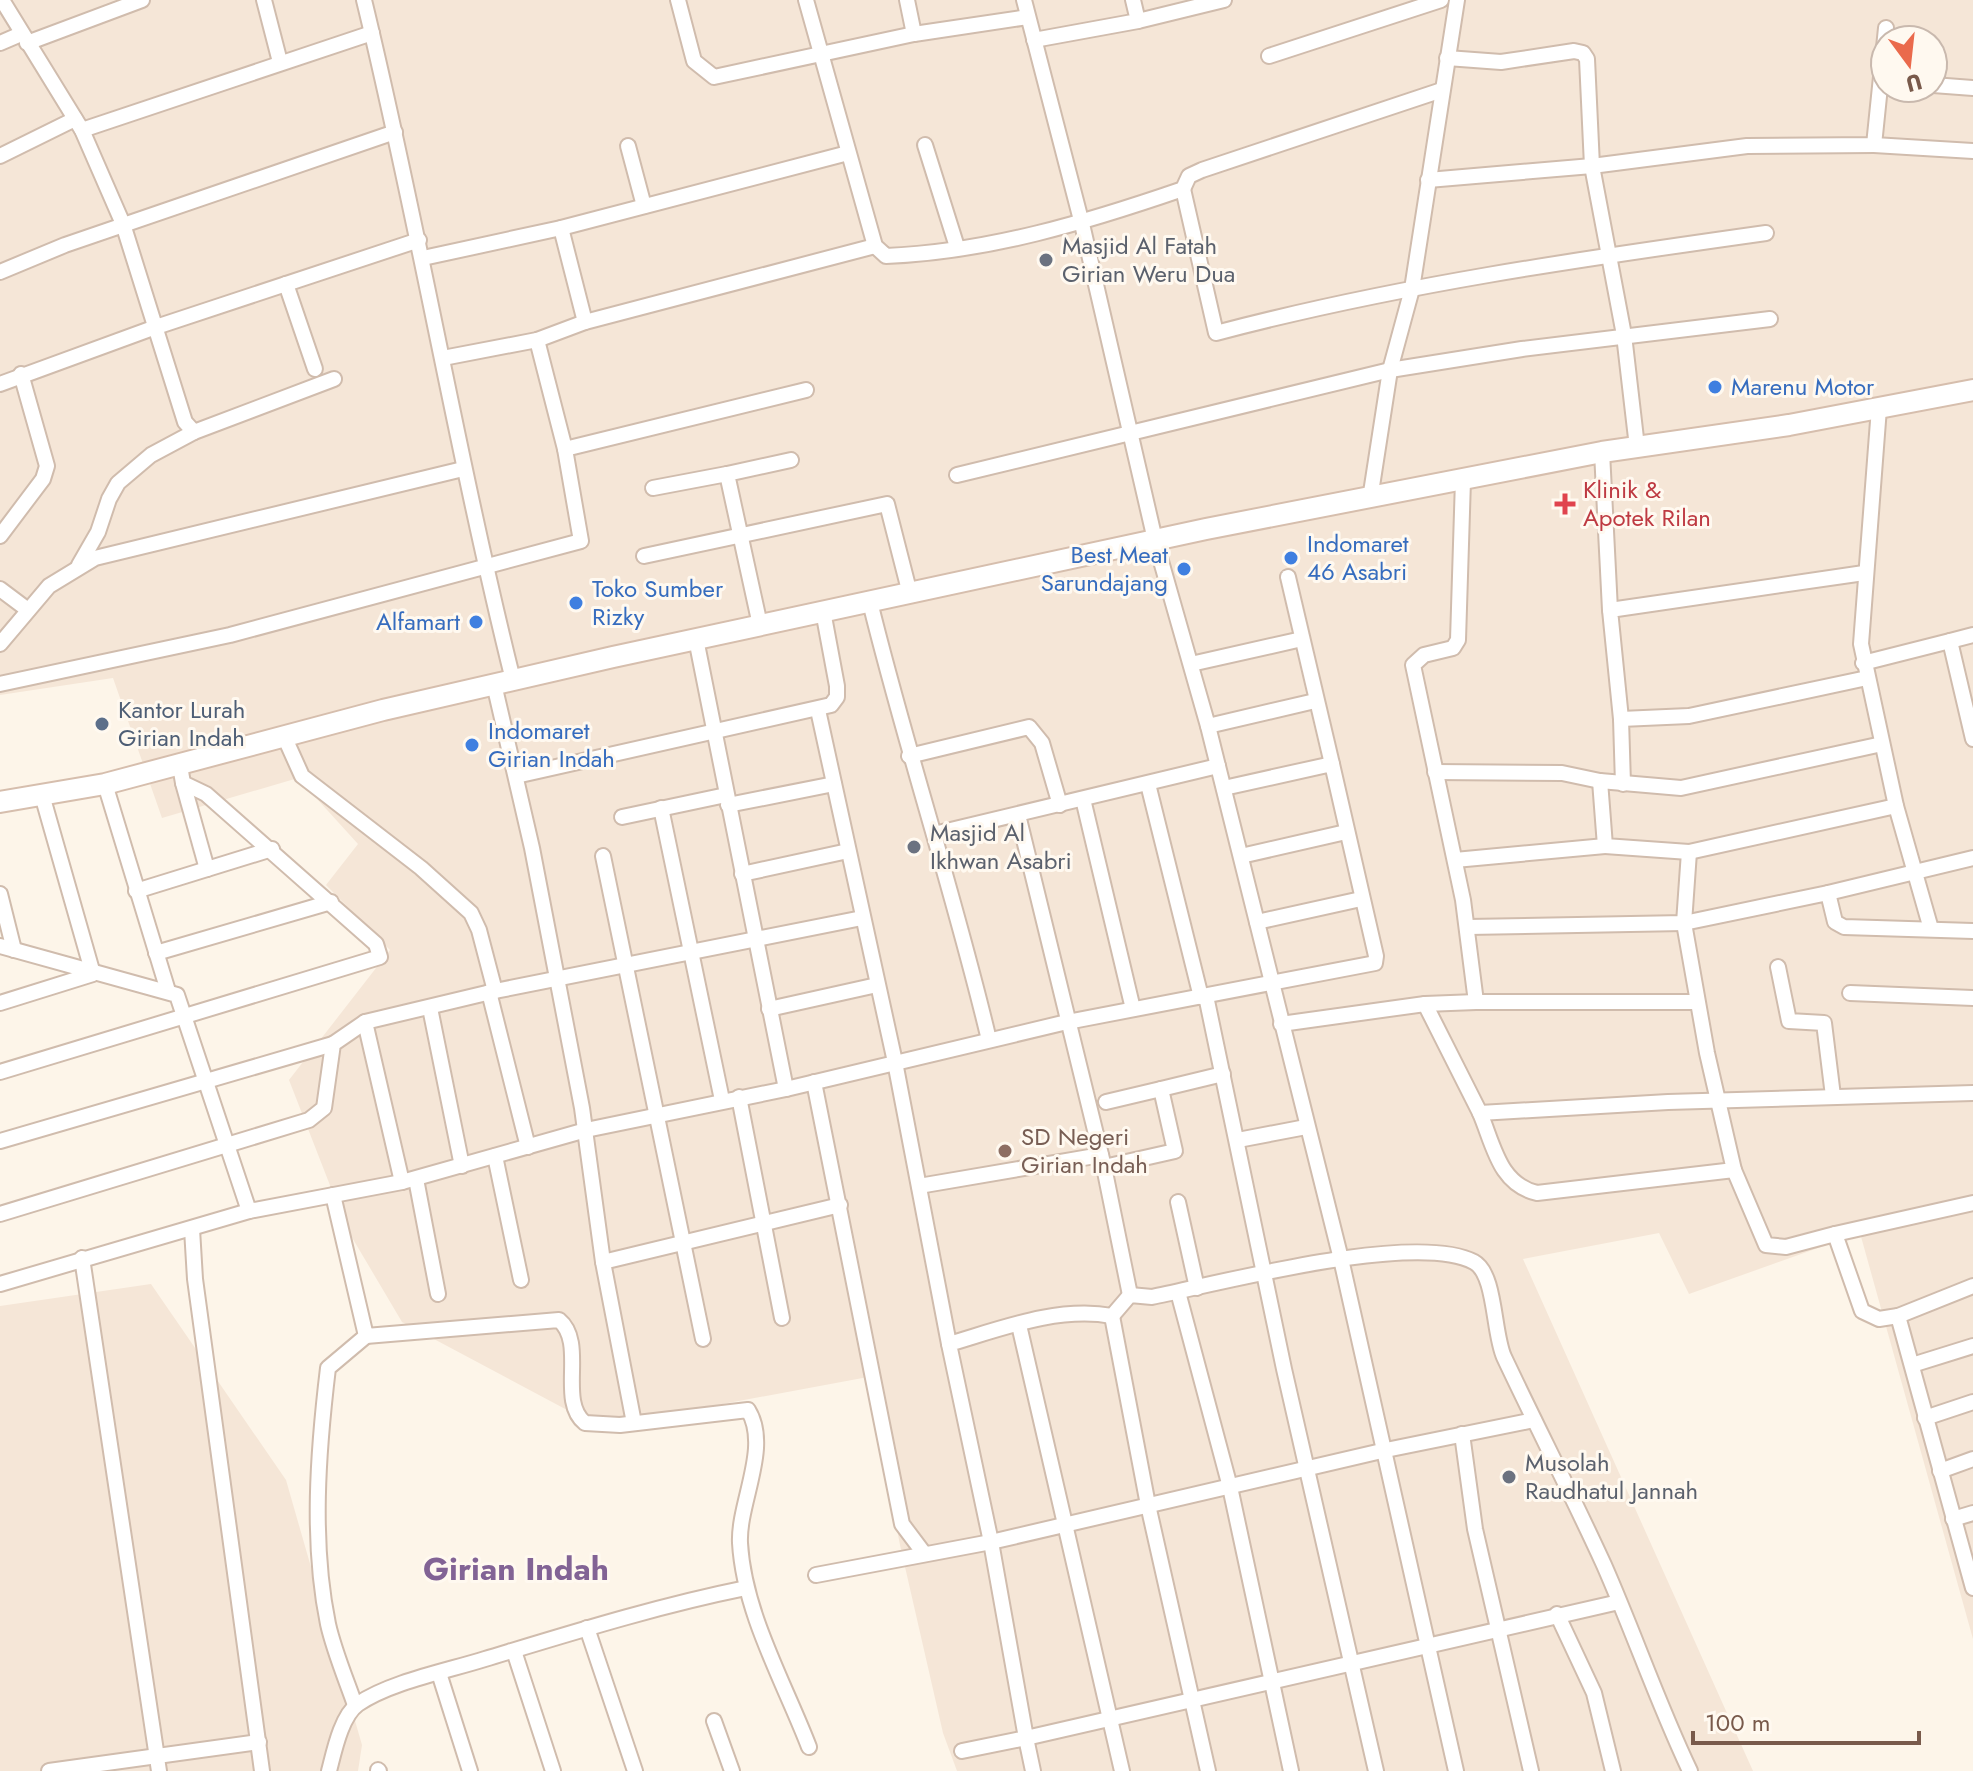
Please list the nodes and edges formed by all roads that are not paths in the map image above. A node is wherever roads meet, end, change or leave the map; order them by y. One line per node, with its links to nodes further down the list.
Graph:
1 (2, 0): 17 (street)
2 (142, 0): 17 (street)
3 (264, 0): 23 (street)
4 (364, 0): 15 (street)
5 (678, 0): 20 (street)
6 (806, 0): 20 (street)
7 (907, 0): 16 (street)
8 (1024, 0): 13 (street)
9 (1133, 0): 14 (street)
10 (1224, 0): 14 (street)
11 (1441, 0): 21 (street)
12 (1457, 0): 22 (street)
13 (1028, 17): 16 (street); 18 (street)
14 (1138, 21): 18 (street)
15 (372, 33): 23 (street); 29 (street)
16 (914, 34): 20 (street)
17 (24, 38): 19 (street); 28 (street)
18 (1034, 40): 41 (street)
19 (0, 43)
20 (821, 54): 34 (street)
21 (1269, 56)
22 (1447, 58): 26 (street); 36 (street)
23 (280, 62): 28 (street)
24 (1949, 86): 25 (street)
25 (1973, 88)
26 (1442, 90): 37 (street); 38 (street)
27 (1880, 104): 31 (street)
28 (78, 124): 35 (street); 40 (street)
29 (395, 132): 40 (street); 44 (street)
30 (925, 145): 46 (street)
31 (1874, 145): 33 (street); 36 (street)
32 (628, 146): 39 (street)
33 (1973, 151)
34 (848, 153): 39 (street); 45 (street)
35 (0, 156)
36 (1592, 166): 37 (street); 47 (street)
37 (1428, 180): 51 (street)
38 (1183, 189): 41 (street); 51 (street)
39 (644, 206): 42 (street)
40 (123, 224): 49 (street); 54 (street)
41 (1082, 224): 46 (street); 66 (street)
42 (561, 228): 48 (street); 53 (street)
43 (1766, 233): 47 (street)
44 (419, 240): 48 (street); 50 (street)
45 (875, 246): 46 (street); 53 (street)
46 (957, 247)
47 (1609, 255): 51 (street); 55 (street)
48 (423, 258): 57 (street)
49 (0, 272)
50 (286, 284): 54 (street); 58 (street)
51 (1412, 289): 59 (street)
52 (1770, 319): 55 (street)
53 (585, 322): 56 (street)
54 (153, 328): 60 (street); 67 (street)
55 (1624, 335): 59 (street); 68 (street)
56 (537, 340): 57 (street); 69 (street)
57 (443, 358): 72 (street)
58 (315, 369)
59 (1390, 370): 66 (street); 77 (street)
60 (21, 374): 62 (street); 78 (street)
61 (334, 379): 67 (street)
62 (0, 384)
63 (806, 390): 69 (street)
64 (1973, 390): 65 (street)
65 (1879, 408): 68 (street); 84 (street)
66 (1131, 431): 74 (street); 80 (street)
67 (194, 432): 82 (street)
68 (1637, 447): 70 (street)
69 (565, 449): 83 (street)
70 (1602, 452): 75 (street); 90 (street)
71 (791, 460): 73 (street)
72 (463, 469): 82 (street); 83 (street)
73 (727, 474): 76 (street); 79 (street)
74 (957, 475)
75 (1463, 480): 77 (street); 114 (street)
76 (653, 488)
77 (1370, 499): 80 (street)
78 (0, 536)
79 (739, 536): 81 (street); 87 (street); 92 (street)
80 (1155, 540): 87 (street); 99 (street)
81 (644, 556)
82 (78, 566): 89 (street)
83 (485, 568): 101 (street); 102 (street)
84 (1864, 573): 90 (street); 98 (street)
85 (1288, 577): 95 (street)
86 (0, 589): 89 (street)
87 (910, 594): 88 (street)
88 (870, 602): 91 (street); 111 (street)
89 (28, 610): 97 (street)
90 (1610, 610): 105 (street)
91 (823, 611): 92 (street); 104 (street)
92 (760, 625): 94 (street)
93 (1973, 635): 96 (street)
94 (696, 639): 101 (street); 107 (street)
95 (1302, 639): 99 (street); 103 (street)
96 (1950, 641): 98 (street); 109 (street)
97 (0, 644)
98 (1863, 663): 100 (street)
99 (1191, 664): 106 (street)
100 (1867, 678): 105 (street); 110 (street)
101 (504, 682): 108 (street); 116 (street)
102 (0, 684)
103 (1315, 701): 106 (street); 112 (street)
104 (818, 710): 107 (street); 119 (street)
105 (1621, 719): 121 (street)
106 (1208, 726): 113 (street)
107 (713, 731): 116 (street); 125 (street)
108 (284, 736): 115 (street); 167 (street)
109 (1973, 739)
110 (1882, 744): 121 (street); 128 (street)
111 (909, 756): 127 (street); 133 (street)
112 (1332, 764): 122 (street); 132 (street)
113 (1218, 766): 120 (street); 122 (street)
114 (1435, 772): 117 (street); 141 (street)
115 (182, 775): 118 (street); 135 (street); 142 (street)
116 (516, 776): 163 (street)
117 (1600, 781): 121 (street); 134 (street)
118 (105, 784): 123 (street); 145 (street)
119 (834, 784): 125 (street); 136 (street)
120 (1148, 784): 124 (street); 169 (street)
121 (1623, 784)
122 (1224, 788): 139 (street)
123 (42, 795): 126 (street); 162 (street)
124 (1083, 799): 127 (street); 177 (street)
125 (727, 800): 129 (street); 144 (street)
126 (0, 802)
127 (1060, 805): 130 (street)
128 (1896, 806): 137 (street); 143 (street)
129 (661, 808): 131 (street); 158 (street)
130 (1018, 815): 133 (street); 180 (street)
131 (622, 817)
132 (1346, 832): 139 (street); 148 (street)
133 (934, 834): 182 (street)
134 (1605, 846): 137 (street); 141 (street)
135 (272, 849): 142 (street); 149 (street)
136 (848, 851): 144 (street); 150 (street)
137 (1689, 852): 152 (street)
138 (603, 856): 160 (street)
139 (1241, 856): 151 (street)
140 (1973, 858): 143 (street)
141 (1455, 860): 153 (street)
142 (207, 869): 145 (street)
143 (1914, 871): 146 (street); 154 (street)
144 (742, 874): 156 (street)
145 (136, 891): 159 (street)
146 (1828, 893): 152 (street); 154 (street)
147 (0, 894): 157 (street)
148 (1361, 899): 151 (street); 164 (street)
149 (331, 902): 159 (street); 178 (street)
150 (862, 918): 156 (street); 165 (street)
151 (1257, 922): 164 (street)
152 (1684, 923): 153 (street); 172 (street)
153 (1468, 927): 171 (street)
154 (1931, 929): 155 (street)
155 (1973, 931)
156 (754, 939): 158 (street); 176 (street)
157 (7, 948): 162 (street)
158 (690, 950): 160 (street); 194 (street)
159 (156, 953): 166 (street)
160 (626, 962): 163 (street); 198 (street)
161 (1778, 967): 192 (street)
162 (93, 974): 166 (street); 173 (street)
163 (557, 976): 167 (street); 200 (street)
164 (1271, 982): 169 (street); 181 (street)
165 (877, 985): 176 (street); 184 (street)
166 (168, 991): 178 (street)
167 (492, 991): 175 (street); 204 (street)
168 (1850, 993): 170 (street)
169 (1203, 997): 177 (street); 186 (street)
170 (1973, 998)
171 (1476, 1002): 172 (street); 174 (street)
172 (1697, 1002): 195 (street)
173 (0, 1003)
174 (1425, 1004): 181 (street); 197 (street)
175 (430, 1008): 179 (street); 207 (street)
176 (769, 1009): 189 (street)
177 (1133, 1009): 180 (street)
178 (186, 1017): 185 (street); 188 (street)
179 (365, 1022): 183 (street); 209 (street)
180 (1067, 1022): 182 (street); 206 (street)
181 (1281, 1024): 199 (street)
182 (989, 1040): 184 (street)
183 (333, 1044): 188 (street); 203 (street)
184 (895, 1062): 187 (street); 210 (street)
185 (0, 1072)
186 (1223, 1074): 190 (street); 201 (street)
187 (814, 1082): 189 (street); 214 (street)
188 (207, 1083): 202 (street); 203 (street)
189 (786, 1089): 193 (street)
190 (1161, 1089): 196 (street); 206 (street)
191 (1973, 1093): 192 (street)
192 (1833, 1096): 195 (street)
193 (739, 1097): 194 (street); 217 (street)
194 (722, 1100): 198 (street)
195 (1717, 1101): 197 (street); 208 (street)
196 (1106, 1102)
197 (1480, 1113): 208 (street)
198 (657, 1114): 200 (street); 220 (street)
199 (1306, 1127): 201 (street); 222 (street)
200 (586, 1130): 204 (street); 223 (street)
201 (1238, 1140): 224 (street)
202 (0, 1141)
203 (228, 1146): 215 (street); 216 (street)
204 (528, 1147): 205 (street)
205 (495, 1156): 207 (street); 225 (street)
206 (1102, 1161): 210 (street); 231 (street)
207 (462, 1166): 209 (street)
208 (1734, 1170): 219 (street)
209 (409, 1180): 211 (street); 230 (street)
210 (919, 1186): 238 (street)
211 (333, 1195): 215 (street); 236 (street)
212 (1178, 1202): 228 (street)
213 (1973, 1203): 219 (street)
214 (840, 1205): 217 (street); 256 (street)
215 (249, 1211): 218 (street)
216 (0, 1214)
217 (763, 1223): 220 (street); 234 (street)
218 (192, 1229): 221 (street); 274 (street)
219 (1835, 1234): 233 (street)
220 (682, 1242): 223 (street); 237 (street)
221 (82, 1258): 226 (street); 277 (street)
222 (1341, 1259): 224 (street); 243 (street); 246 (street)
223 (603, 1262): 244 (street)
224 (1264, 1274): 228 (street); 248 (street)
225 (521, 1280)
226 (0, 1284)
227 (1973, 1286): 233 (street)
228 (1197, 1288): 229 (street)
229 (1178, 1292): 231 (street); 250 (street)
230 (438, 1294)
231 (1130, 1295): 232 (street)
232 (1112, 1316): 235 (street); 251 (street)
233 (1898, 1316): 240 (street)
234 (782, 1318)
235 (1019, 1325): 238 (street); 254 (street)
236 (366, 1336): 244 (street); 270 (street)
237 (703, 1339)
238 (949, 1344): 255 (street)
239 (1973, 1346): 240 (street)
240 (1912, 1365): 242 (street)
241 (1973, 1402): 242 (street)
242 (1925, 1418): 249 (street)
243 (1534, 1420): 245 (street); 260 (street)
244 (634, 1423): 259 (street)
245 (1462, 1434): 246 (street); 263 (street)
246 (1386, 1450): 248 (street); 264 (street)
247 (1973, 1459): 249 (street)
248 (1309, 1469): 250 (street); 266 (street)
249 (1940, 1471): 253 (street)
250 (1230, 1487): 251 (street); 268 (street)
251 (1148, 1505): 254 (street); 269 (street)
252 (1973, 1513): 253 (street)
253 (1953, 1519): 258 (street)
254 (1066, 1523): 255 (street); 271 (street)
255 (991, 1542): 256 (street); 273 (street)
256 (923, 1552): 257 (street)
257 (816, 1575)
258 (1972, 1581)
259 (746, 1588): 262 (street); 275 (street)
260 (1619, 1602): 261 (street); 293 (street)
261 (1557, 1614): 263 (street); 292 (street)
262 (587, 1628): 265 (street); 283 (street)
263 (1497, 1630): 264 (street); 291 (street)
264 (1425, 1646): 266 (street); 290 (street)
265 (514, 1651): 267 (street); 282 (street)
266 (1351, 1661): 268 (street); 289 (street)
267 (439, 1673): 270 (street); 281 (street)
268 (1271, 1679): 269 (street); 288 (street)
269 (1193, 1698): 271 (street); 287 (street)
270 (355, 1705): 280 (street)
271 (1109, 1717): 273 (street); 286 (street)
272 (714, 1721): 284 (street)
273 (1026, 1738): 276 (street); 285 (street)
274 (259, 1742): 277 (street); 279 (street)
275 (809, 1747)
276 (962, 1751)
277 (158, 1764): 278 (street)
278 (50, 1771)
279 (262, 1771)
280 (329, 1771)
281 (470, 1771)
282 (553, 1771)
283 (635, 1771)
284 (732, 1771)
285 (1033, 1771)
286 (1122, 1771)
287 (1208, 1771)
288 (1291, 1771)
289 (1376, 1771)
290 (1456, 1771)
291 (1531, 1771)
292 (1613, 1771)
293 (1690, 1771)

